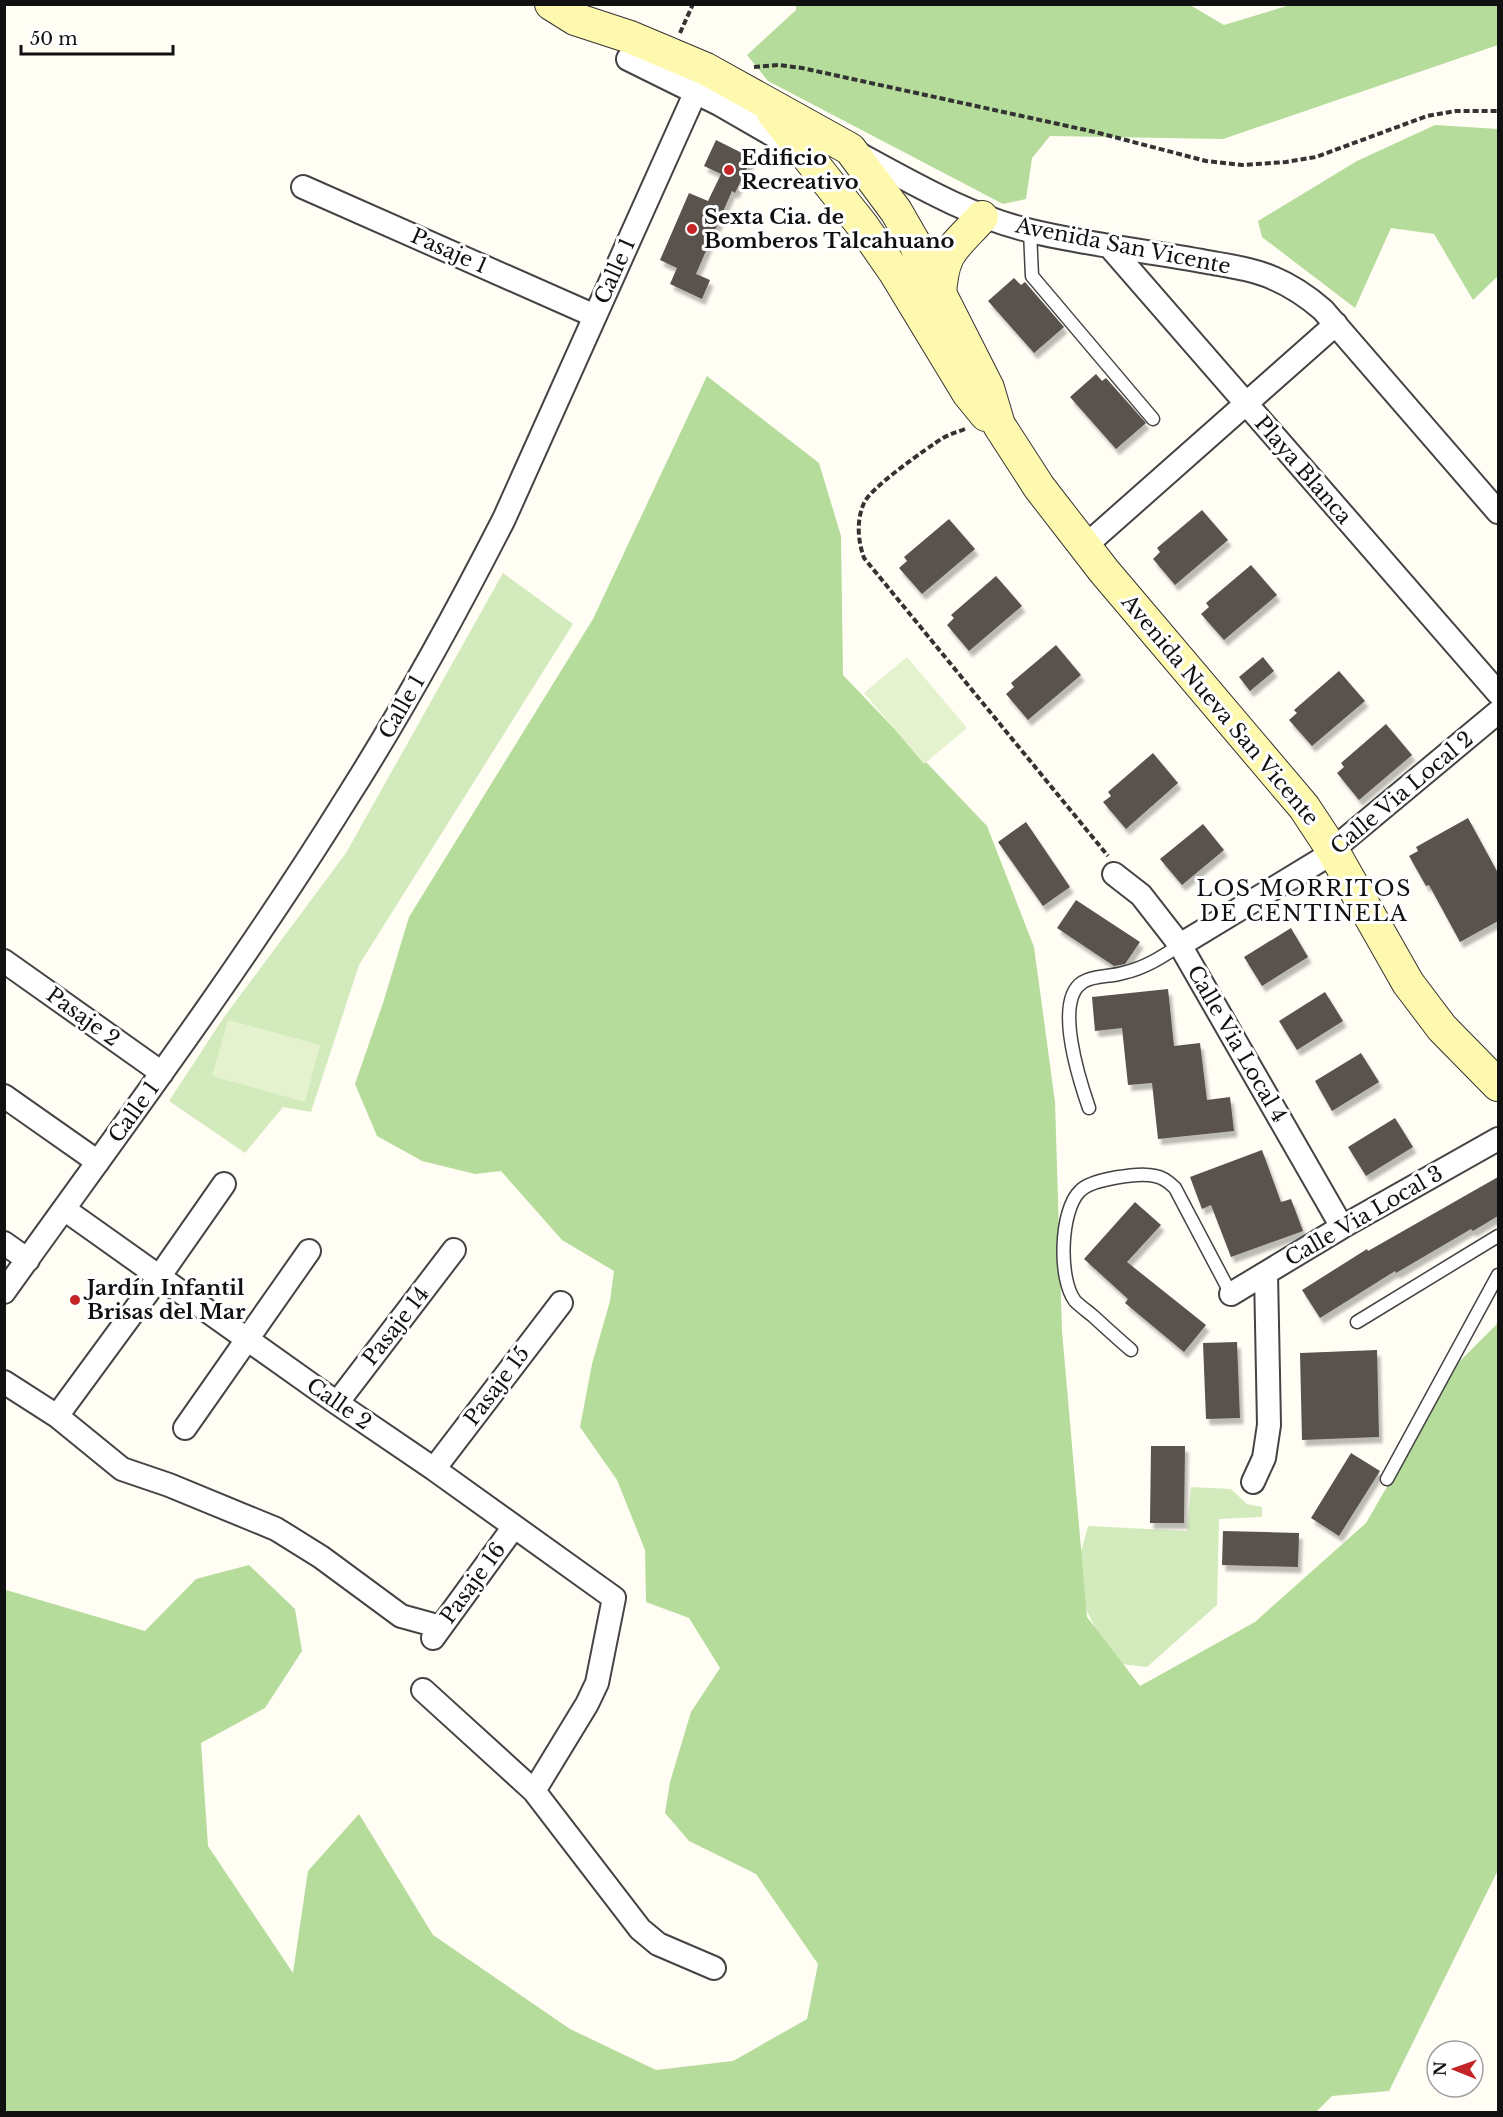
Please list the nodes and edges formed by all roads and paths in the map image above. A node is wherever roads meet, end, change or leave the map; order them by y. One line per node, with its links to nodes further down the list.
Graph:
1 (551, 4): 3 (street, Avenida San Vicente)
2 (628, 59): 3 (street)
3 (711, 81): 4 (street, Avenida San Vicente); 5 (path); 7 (street); 13 (street, Calle 1)
4 (762, 99): 6 (street, Avenida San Vicente); 7 (street, Avenida Nueva San Vicente)
5 (1498, 111)
6 (850, 149): 9 (street, Avenida San Vicente); 12 (street, Avenida Nueva San Vicente)
7 (808, 157): 17 (street, Avenida Nueva San Vicente)
8 (303, 187): 13 (street, Pasaje 1)
9 (982, 217): 10 (street, Avenida San Vicente); 12 (street)
10 (1030, 231): 11 (street, Avenida San Vicente); 16 (lane)
11 (1109, 246): 14 (street, Avenida San Vicente); 15 (street, Playa Blanca)
12 (940, 297): 17 (street, Avenida Nueva San Vicente)
13 (595, 316): 26 (street, Calle 1)
14 (1336, 324): 15 (street); 18 (street, Avenida San Vicente)
15 (1246, 405): 19 (street); 20 (street, Playa Blanca)
16 (1153, 419)
17 (999, 425): 19 (street, Avenida Nueva San Vicente); 23 (path)
18 (1498, 512)
19 (1084, 547): 22 (street, Avenida Nueva San Vicente)
20 (1498, 693)
21 (1498, 712): 22 (street, Calle Via Local 2)
22 (1333, 851): 24 (street, Calle Via Local 2); 27 (street, Avenida Nueva San Vicente)
23 (1114, 874): 24 (street, Calle Via Local 4)
24 (1180, 945): 29 (lane); 34 (street, Calle Via Local 4)
25 (4, 961): 26 (street, Pasaje 2)
26 (162, 1073): 31 (street, Calle 1)
27 (1498, 1084)
28 (4, 1096): 31 (street)
29 (1089, 1108)
30 (1498, 1139): 34 (street, Calle Via Local 3)
31 (98, 1162): 33 (street, Calle 1)
32 (224, 1184): 43 (street)
33 (64, 1209): 40 (street, Calle 1); 43 (street, Calle 2)
34 (1342, 1227): 41 (street, Calle Via Local 3)
35 (1496, 1238): 39 (lane); 47 (lane)
36 (4, 1243): 40 (street)
37 (454, 1250): 51 (street, Pasaje 14)
38 (309, 1251): 48 (street)
39 (1498, 1253)
40 (28, 1260): 44 (street, Calle 1)
41 (1266, 1273): 45 (street, Calle Via Local 3); 56 (street)
42 (1498, 1275): 55 (lane)
43 (159, 1277): 48 (street, Calle 2); 52 (street)
44 (4, 1292)
45 (1231, 1294): 49 (lane)
46 (561, 1303): 54 (street, Pasaje 15)
47 (1357, 1322)
48 (247, 1339): 51 (street, Calle 2); 53 (street)
49 (1131, 1350)
50 (4, 1382): 52 (street)
51 (337, 1403): 54 (street, Calle 2)
52 (57, 1416): 57 (street, Pasaje 16)
53 (185, 1428)
54 (434, 1469): 57 (street, Calle 2)
55 (1388, 1479)
56 (1253, 1482)
57 (513, 1528): 59 (street, Calle 2)
58 (423, 1690): 59 (street)
59 (534, 1791): 60 (street)
60 (714, 1968)

